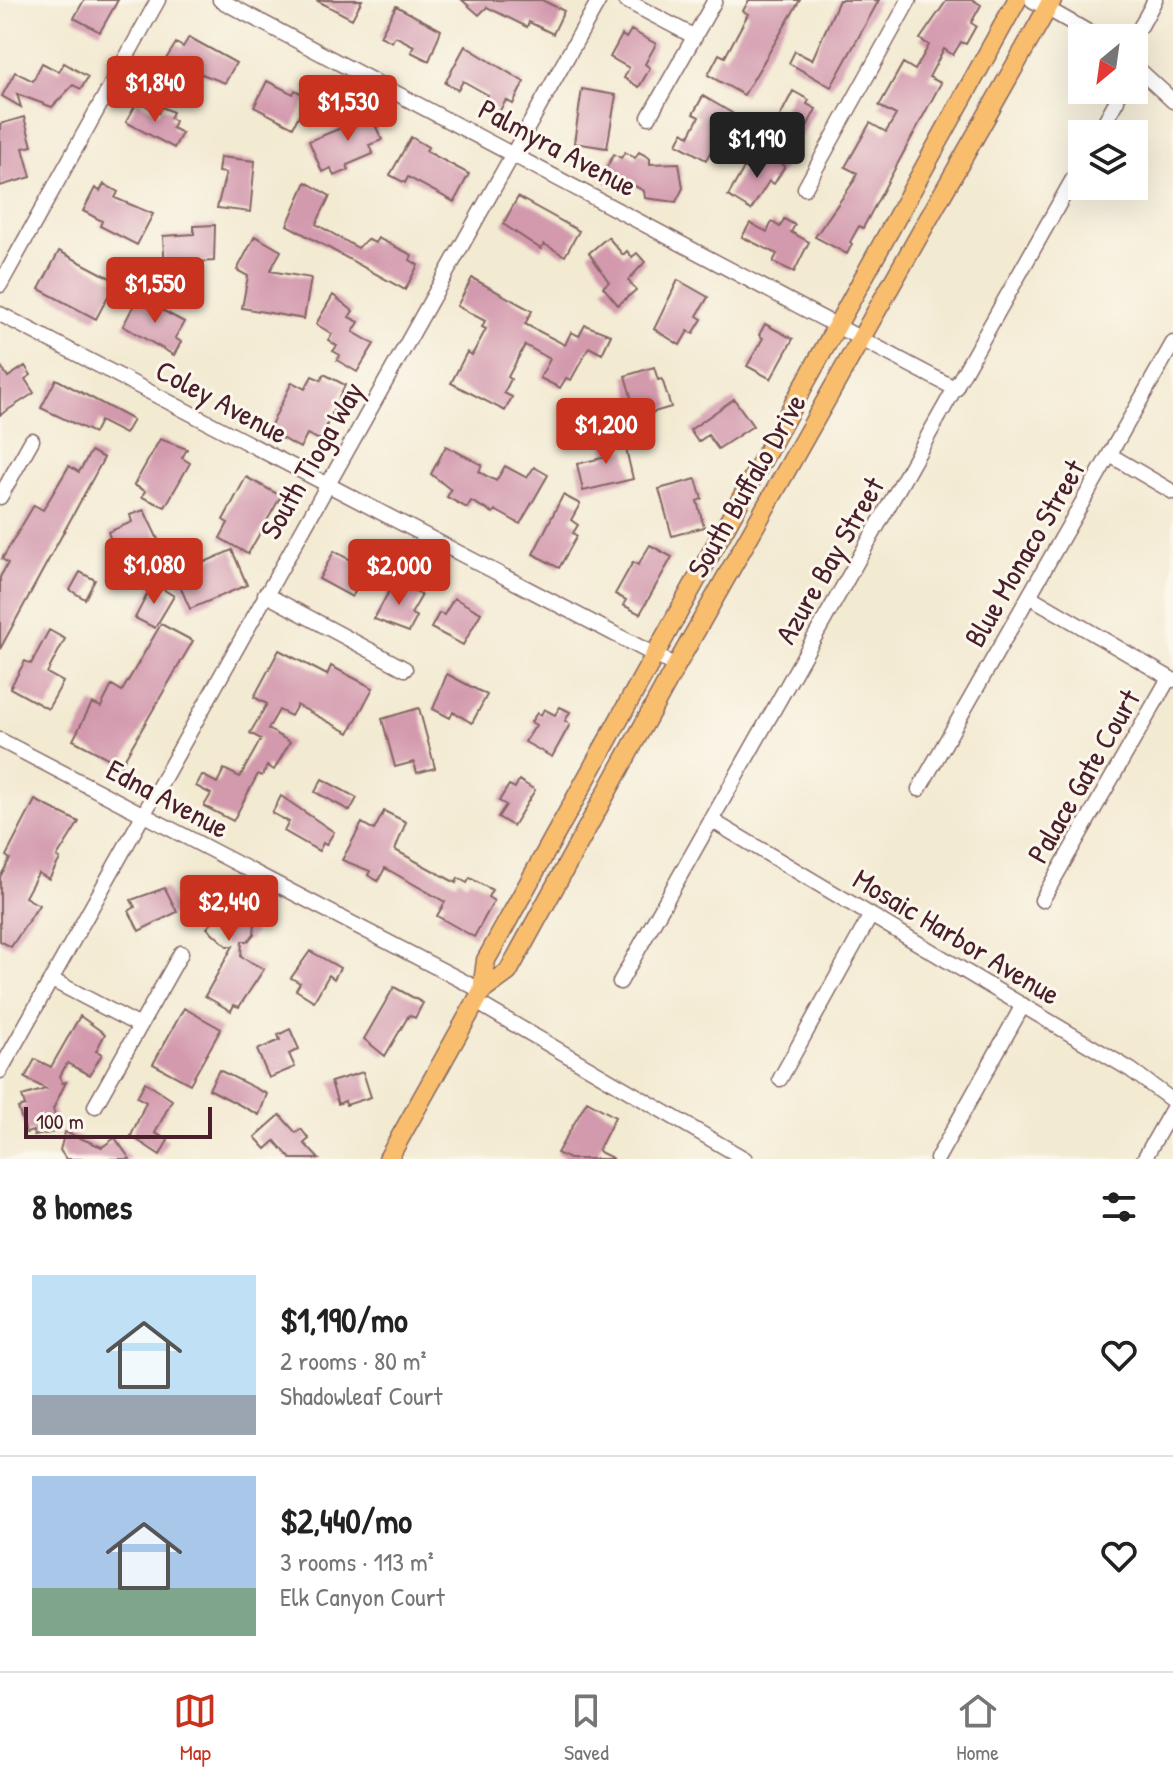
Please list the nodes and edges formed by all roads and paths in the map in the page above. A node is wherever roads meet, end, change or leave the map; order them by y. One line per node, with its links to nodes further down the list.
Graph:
1 (158, 0): 19 (street)
2 (220, 0): 16 (street, Palmyra Avenue)
3 (599, 0): 16 (street, South Tioga Way)
4 (625, 0): 12 (street)
5 (715, 0): 12 (street)
6 (909, 0): 17 (street)
7 (1017, 0): 21 (main road, South Buffalo Drive)
8 (1155, 0): 11 (street)
9 (1044, 3): 10 (street); 22 (main road, South Buffalo Drive)
10 (1077, 24)
11 (1142, 24)
12 (695, 37): 15 (street)
13 (1148, 78): 14 (street)
14 (1173, 101)
15 (649, 117)
16 (514, 153): 21 (street, Palmyra Avenue); 27 (street, South Tioga Way)
17 (805, 188)
18 (1068, 188): 24 (street, Azure Bay Street)
19 (0, 285)
20 (0, 314): 27 (street, Coley Avenue)
21 (840, 325): 22 (street, Palmyra Avenue); 32 (main road, South Buffalo Drive)
22 (862, 337): 24 (street, Palmyra Avenue); 33 (main road, South Buffalo Drive)
23 (1173, 343): 26 (street, Blue Monaco Street)
24 (956, 389): 39 (street, Azure Bay Street)
25 (32, 440): 29 (street)
26 (1110, 455): 28 (street); 31 (street, Blue Monaco Street)
27 (327, 486): 30 (street, South Tioga Way); 32 (street, Coley Avenue)
28 (1173, 492)
29 (0, 497)
30 (265, 594): 34 (street); 38 (street, South Tioga Way)
31 (1029, 596): 35 (street); 37 (street, Blue Monaco Street)
32 (655, 655): 33 (street, Coley Avenue); 45 (main road, South Buffalo Drive)
33 (676, 666): 45 (main road, South Buffalo Drive)
34 (405, 669)
35 (1171, 679): 40 (street, Palace Gate Court)
36 (0, 740): 38 (street, Edna Avenue)
37 (919, 789)
38 (145, 816): 43 (street, South Tioga Way); 45 (street, Edna Avenue)
39 (711, 820): 41 (street, Mosaic Harbor Avenue); 44 (street, Azure Bay Street)
40 (1042, 900)
41 (871, 915): 46 (street, Mosaic Harbor Avenue); 49 (street)
42 (181, 953): 47 (street)
43 (52, 980): 47 (street); 48 (street, South Tioga Way)
44 (620, 982)
45 (479, 996): 53 (main road, South Buffalo Drive); 54 (street, Edna Avenue)
46 (1023, 1005): 50 (street, Mosaic Harbor Avenue); 55 (street)
47 (140, 1026): 51 (street)
48 (0, 1071)
49 (780, 1079)
50 (1173, 1101)
51 (95, 1106)
52 (1173, 1108): 56 (street)
53 (388, 1159)
54 (745, 1159)
55 (937, 1159)
56 (1144, 1159)

